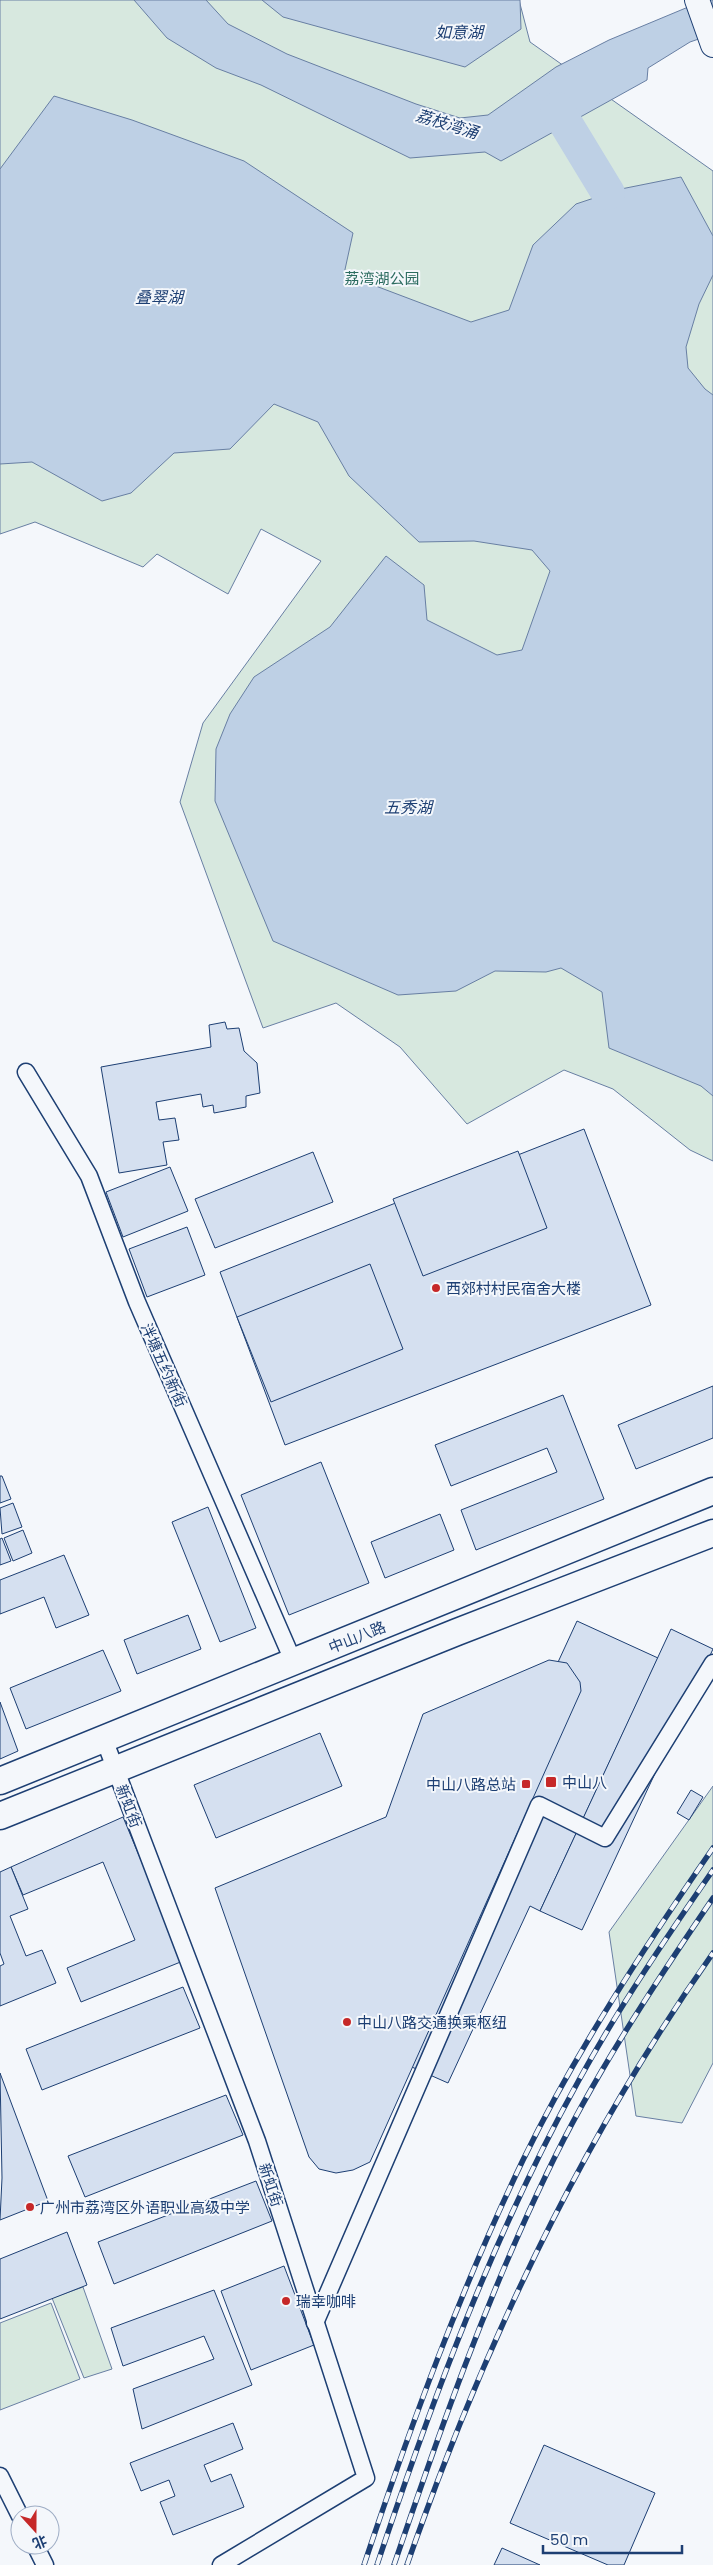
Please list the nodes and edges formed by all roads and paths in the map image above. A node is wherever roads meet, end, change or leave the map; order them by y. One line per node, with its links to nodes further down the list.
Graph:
1 (697, 0): 2 (main road)
2 (713, 45)
3 (26, 1072): 6 (street, 泮塘五约新街)
4 (713, 1490): 6 (main road, 中山八路)
5 (713, 1533): 9 (main road)
6 (294, 1663): 8 (main road, 中山八路)
7 (713, 1663): 12 (street)
8 (104, 1739): 9 (street, 新虹街); 10 (main road, 中山八路)
9 (115, 1768): 11 (main road); 12 (street, 新虹街)
10 (0, 1781)
11 (0, 1816)
12 (315, 2322): 15 (street, 新虹街)
13 (0, 2476): 14 (street)
14 (14, 2505)
15 (221, 2565)

